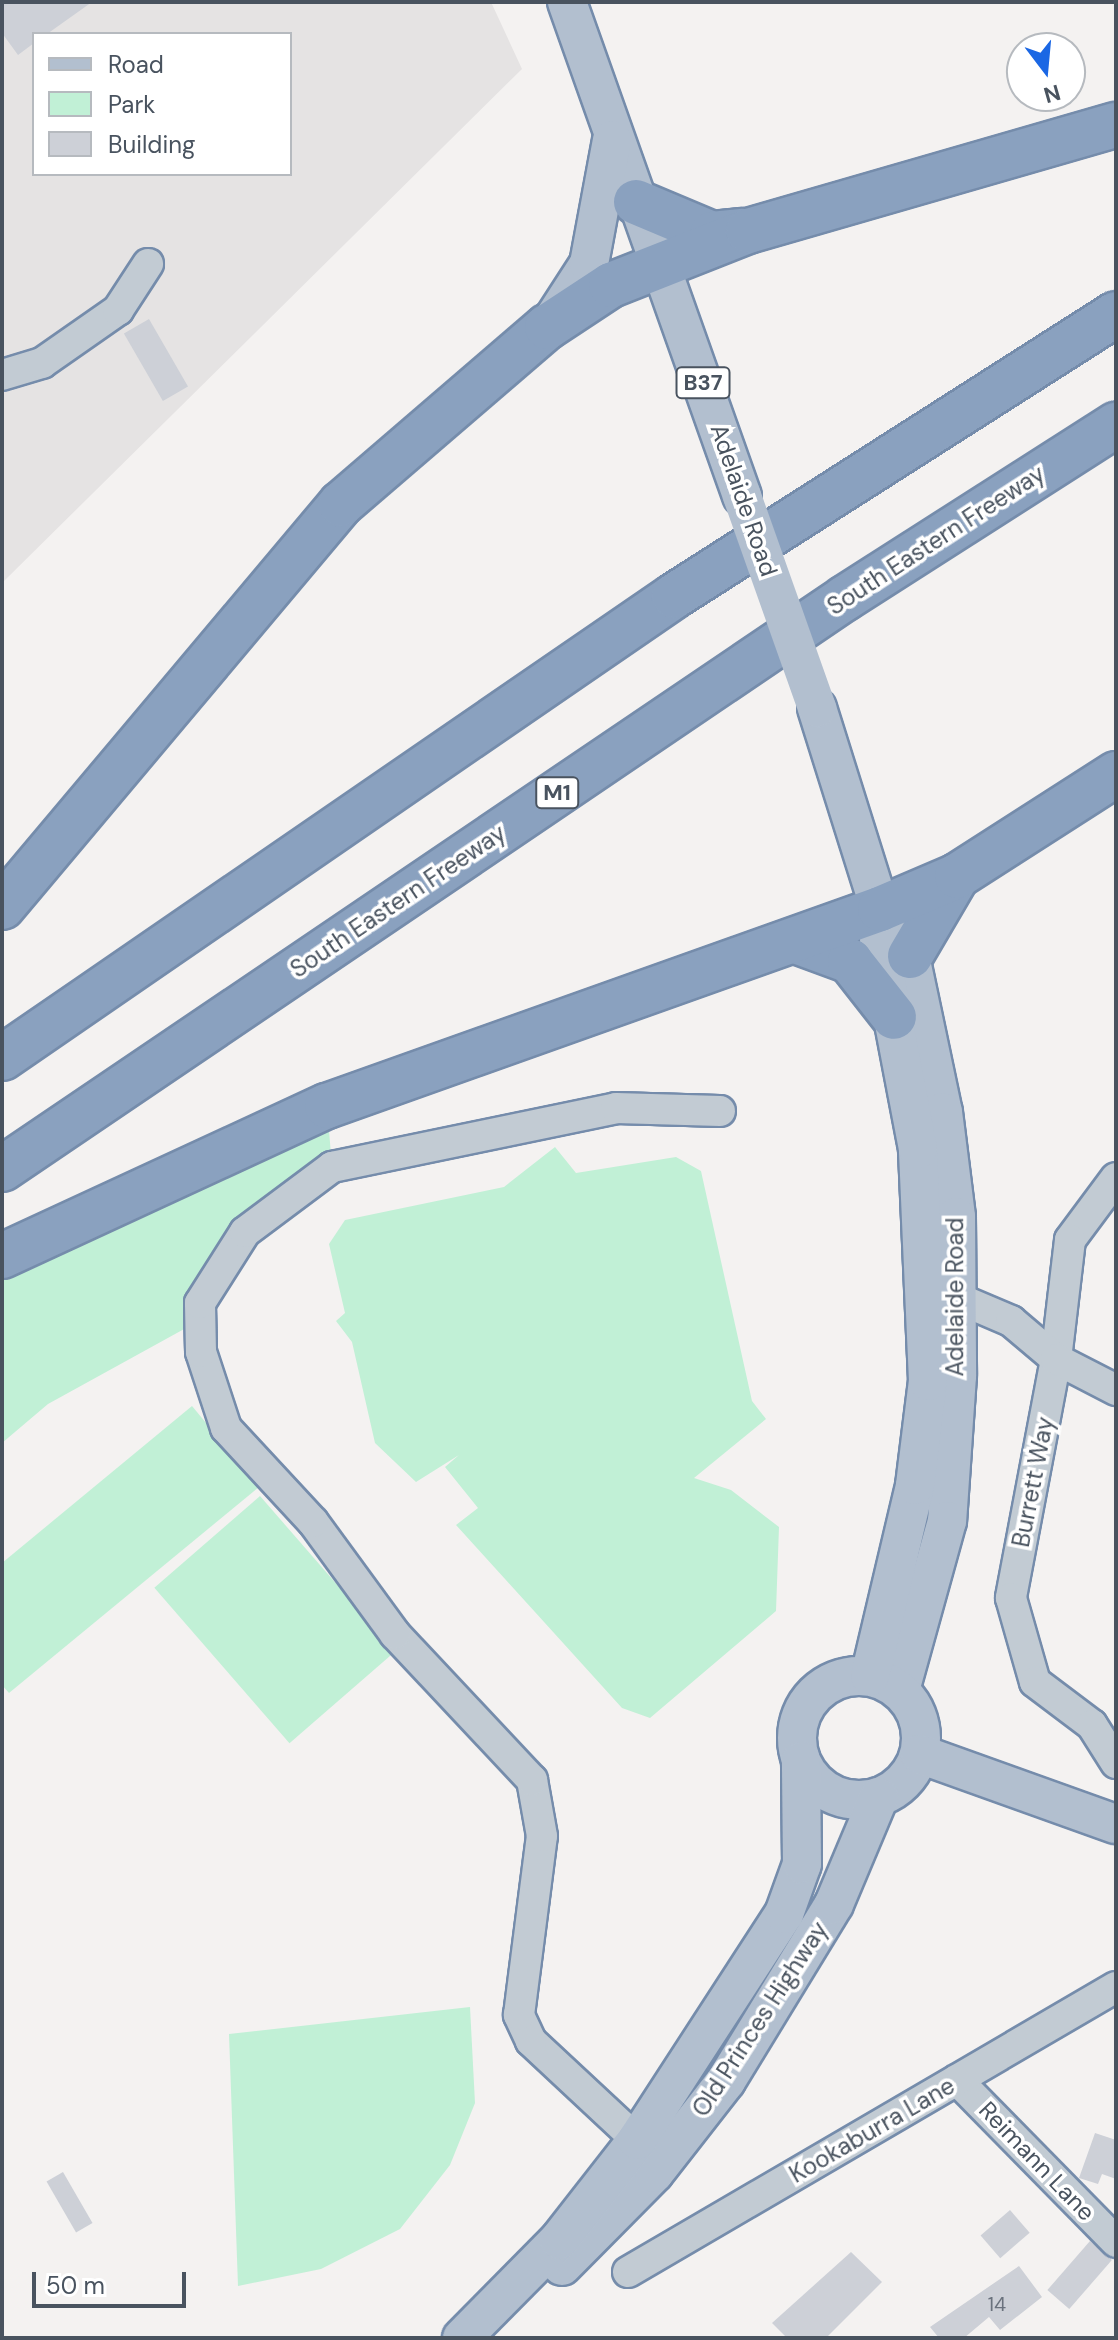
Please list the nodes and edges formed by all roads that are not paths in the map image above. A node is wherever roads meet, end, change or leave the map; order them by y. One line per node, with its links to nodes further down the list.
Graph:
1 (567, 2): 3 (main road, Adelaide Road / B37)
2 (1116, 125): 5 (highway)
3 (613, 137): 4 (main road, Adelaide Road / B37); 9 (main road)
4 (636, 202): 5 (highway); 7 (main road, Adelaide Road / B37)
5 (748, 231): 7 (highway)
6 (148, 264): 10 (street)
7 (663, 270): 9 (highway); 15 (main road, Adelaide Road / B37, bridge)
8 (1116, 314): 19 (highway)
9 (547, 327): 14 (highway)
10 (2, 375)
11 (1116, 425): 21 (highway, South Eastern Freeway / M1)
12 (1116, 774): 13 (highway)
13 (957, 876): 15 (highway); 17 (highway)
14 (2, 907)
15 (880, 909): 16 (highway); 17 (main road, Adelaide Road / B37); 18 (main road, Adelaide Road / B37)
16 (796, 941): 18 (highway); 23 (highway)
17 (910, 956): 24 (main road, Adelaide Road / B37)
18 (894, 1017): 27 (main road, Adelaide Road / B37)
19 (2, 1058)
20 (720, 1111): 35 (street)
21 (2, 1169)
22 (1116, 1178): 25 (street, Burrett Way)
23 (2, 1256)
24 (957, 1298): 25 (street); 27 (main road, Adelaide Road / B37)
25 (1056, 1359): 26 (street); 30 (street, Burrett Way)
26 (1116, 1390)
27 (885, 1684): 28 (main road); 29 (main road)
28 (920, 1754): 31 (main road); 32 (main road)
29 (801, 1761): 31 (main road); 35 (main road, Old Princes Highway)
30 (1116, 1763)
31 (879, 1797): 38 (main road, Old Princes Highway)
32 (1116, 1823)
33 (1116, 1987): 34 (street, Kookaburra Lane)
34 (957, 2080): 36 (street, Reimann Lane); 37 (street, Kookaburra Lane)
35 (637, 2140): 38 (main road, Old Princes Highway)
36 (1116, 2242)
37 (628, 2272)
38 (496, 2309): 39 (main road, Old Princes Highway)
39 (462, 2338)

